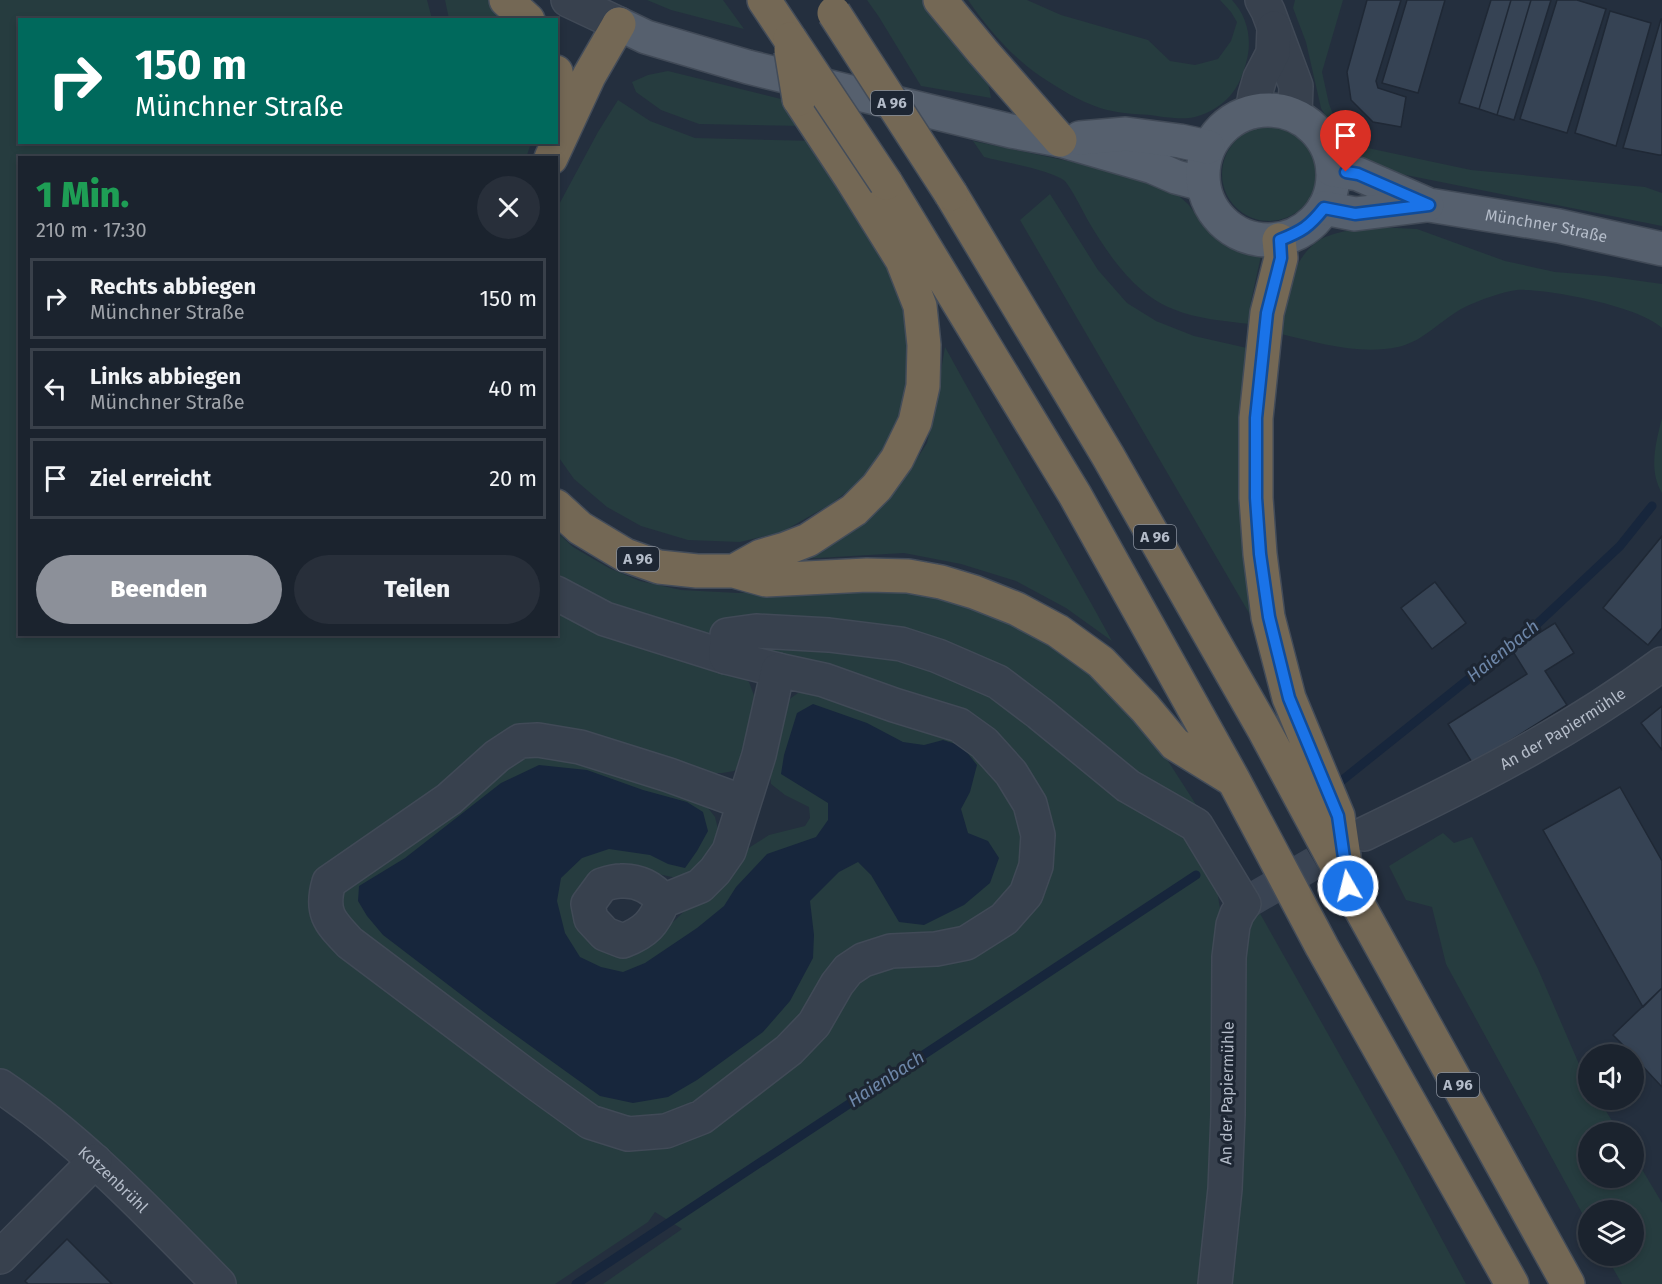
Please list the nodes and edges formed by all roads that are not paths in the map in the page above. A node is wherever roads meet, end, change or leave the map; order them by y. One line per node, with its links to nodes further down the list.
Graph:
1 (506, 0): 7 (highway)
2 (568, 0): 8 (street)
3 (764, 0): 9 (highway)
4 (940, 0): 14 (highway)
5 (830, 6): 32 (highway, A 96, bridge)
6 (1268, 14): 11 (street); 12 (street)
7 (526, 18)
8 (619, 24): 14 (main road); 15 (highway)
9 (790, 39): 24 (highway, bridge); 29 (highway, bridge)
10 (558, 80): 13 (highway)
11 (1252, 112): 12 (main road); 16 (main road)
12 (1295, 114): 17 (main road)
13 (558, 116)
14 (1060, 140): 16 (main road); 18 (main road)
15 (558, 141)
16 (1208, 147): 18 (main road)
17 (1333, 170): 19 (main road, Münchner Straße); 20 (main road)
18 (1203, 184): 21 (main road)
19 (1429, 205): 20 (main road, Münchner Straße); 22 (main road, Münchner Straße)
20 (1324, 208): 21 (main road)
21 (1280, 240): 32 (highway)
22 (1662, 249)
23 (558, 508): 24 (highway, A 96)
24 (734, 571): 29 (highway, A 96)
25 (558, 593): 26 (street)
26 (726, 657): 28 (street); 38 (street, An der Papiermühle)
27 (1662, 664): 31 (street, An der Papiermühle)
28 (777, 670): 30 (street); 30 (street)
29 (1233, 779): 39 (highway)
30 (743, 802): 33 (street)
31 (1364, 834)
32 (1348, 886): 40 (highway, A 96)
33 (663, 901)
34 (0, 1086): 35 (street, Kotzenbrühl)
35 (95, 1161): 36 (street); 37 (street, Kotzenbrühl)
36 (0, 1257)
37 (219, 1284)
38 (1215, 1284)
39 (1512, 1284)
40 (1568, 1284)

